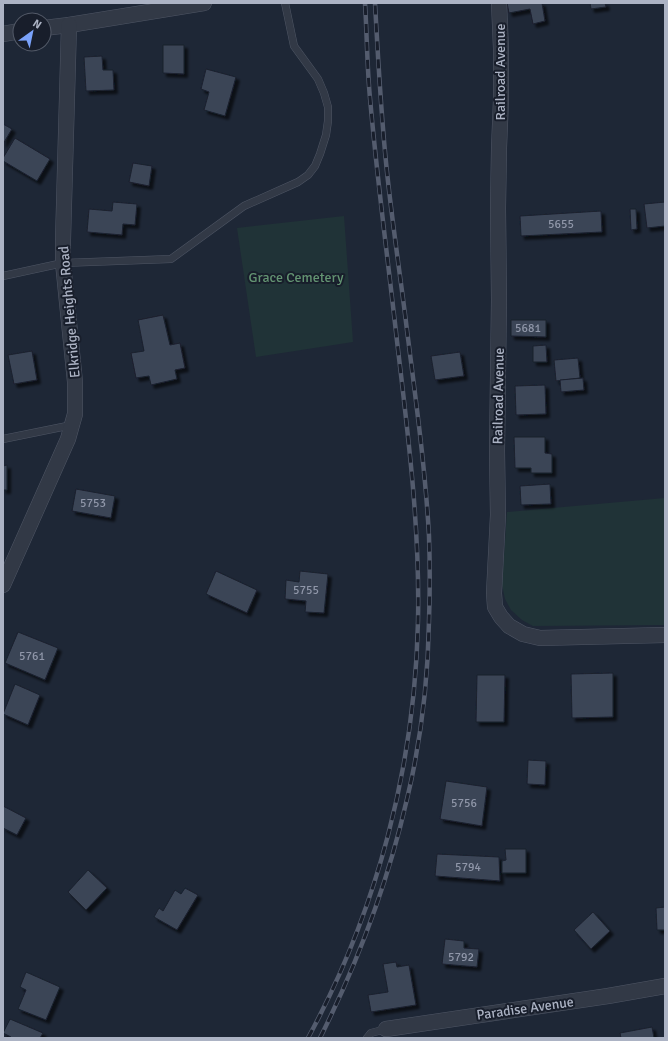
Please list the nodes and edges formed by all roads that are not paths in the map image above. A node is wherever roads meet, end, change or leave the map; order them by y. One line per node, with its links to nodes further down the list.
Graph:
1 (204, 3): 4 (street)
2 (285, 3): 6 (lane)
3 (499, 3): 11 (street, Railroad Avenue)
4 (70, 25): 5 (street); 6 (street, Elkridge Heights Road)
5 (52, 27)
6 (63, 263): 7 (lane); 8 (street, Elkridge Heights Road)
7 (3, 276)
8 (72, 424): 9 (lane); 10 (street, Elkridge Heights Road)
9 (3, 439)
10 (3, 585)
11 (665, 635)
12 (665, 986): 13 (street, Paradise Avenue)
13 (386, 1029): 14 (lane)
14 (367, 1038)

